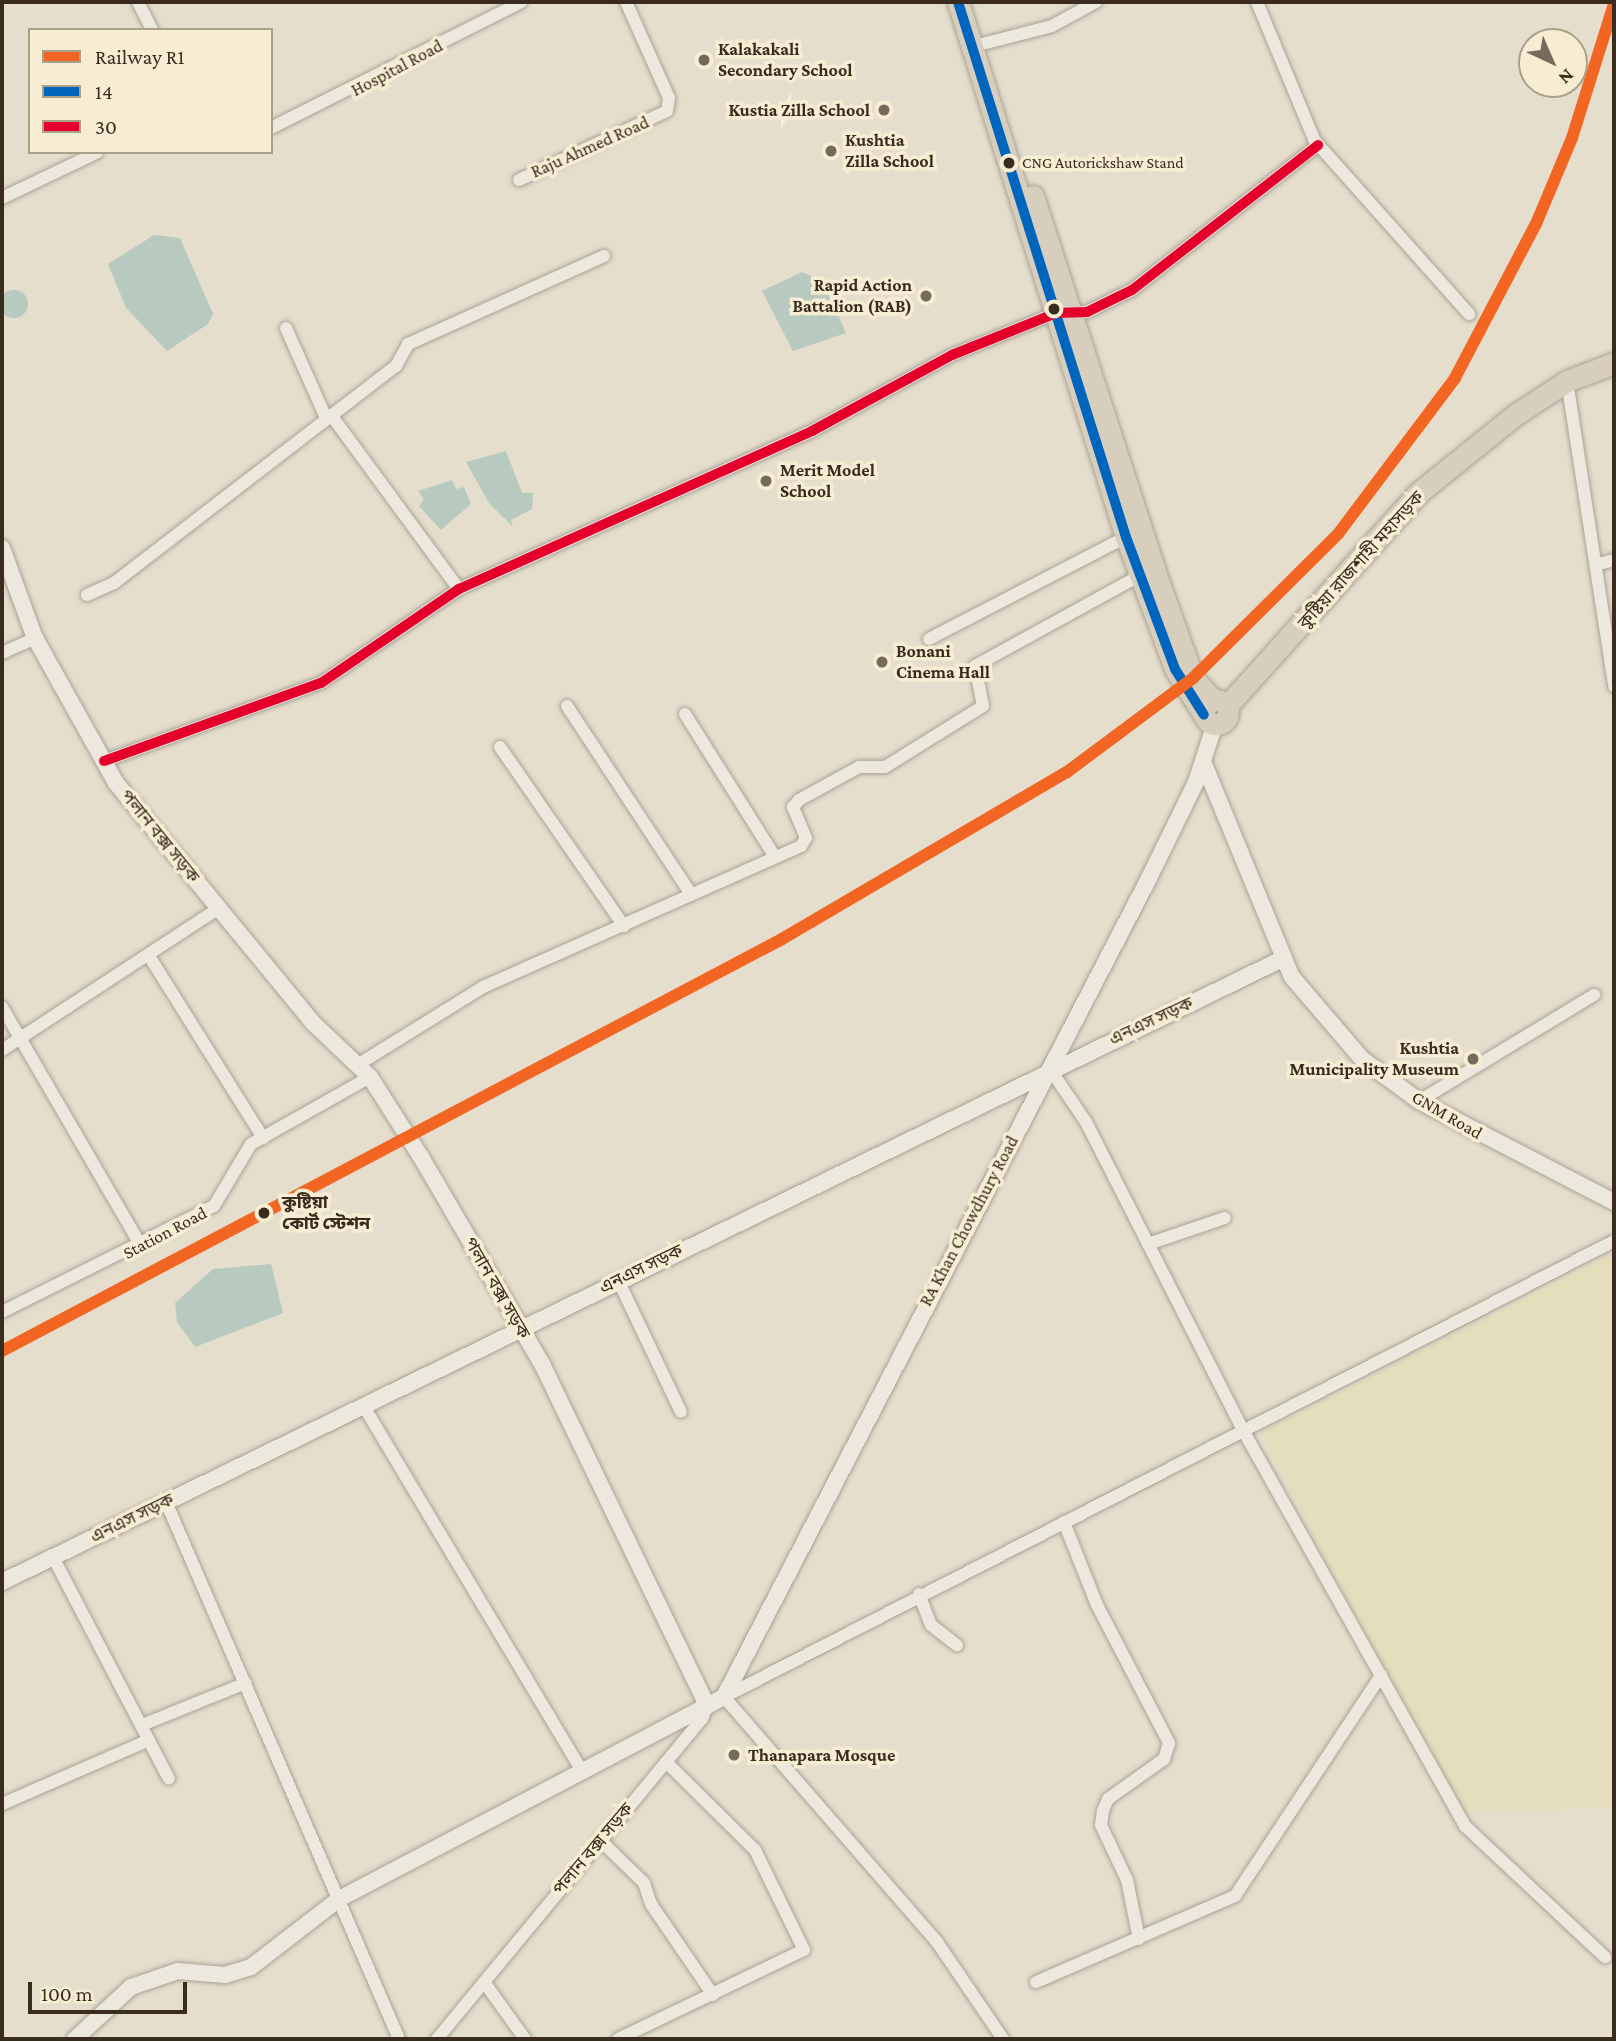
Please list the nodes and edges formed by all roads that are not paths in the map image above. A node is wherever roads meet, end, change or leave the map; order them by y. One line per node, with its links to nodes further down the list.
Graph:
1 (138, 2): 8 (street)
2 (521, 2): 10 (street, Hospital Road)
3 (625, 2): 13 (street, Raju Ahmed Road)
4 (958, 2): 16 (highway)
5 (968, 2): 9 (highway)
6 (1096, 2): 9 (street)
7 (1257, 2): 11 (street)
8 (151, 28)
9 (982, 44): 16 (highway)
10 (273, 127)
11 (1318, 145): 16 (street); 17 (street)
12 (94, 154): 14 (street)
13 (519, 180)
14 (2, 198)
15 (604, 256): 21 (street)
16 (1065, 313): 22 (highway); 28 (street)
17 (1469, 314)
18 (286, 328): 21 (street)
19 (1614, 363): 20 (highway, কুষ্টিয়া রাজশাহী মহাসড়ক)
20 (1567, 381): 26 (street); 36 (highway, কুষ্টিয়া রাজশাহী মহাসড়ক)
21 (329, 417): 28 (street); 29 (street)
22 (1116, 478): 23 (highway); 30 (highway)
23 (1126, 537): 27 (highway); 32 (street)
24 (2, 548): 31 (street, পলান বক্স সড়ক)
25 (1614, 560): 26 (street)
26 (1599, 564): 34 (street)
27 (1139, 576): 30 (highway); 41 (street)
28 (459, 589): 39 (street)
29 (87, 595)
30 (1160, 608): 36 (highway)
31 (35, 638): 33 (street); 39 (street, পলান বক্স সড়ক)
32 (929, 639)
33 (2, 653)
34 (1614, 686)
35 (568, 706): 42 (street)
36 (1215, 711): 40 (street, RA Khan Chowdhury Road)
37 (685, 714): 41 (street)
38 (499, 747): 44 (street)
39 (104, 761): 43 (street, পলান বক্স সড়ক)
40 (1203, 764): 46 (street, GNM Road); 52 (street, RA Khan Chowdhury Road)
41 (775, 857): 42 (street)
42 (691, 894): 44 (street)
43 (219, 908): 45 (street); 51 (street, পলান বক্স সড়ক)
44 (624, 926): 51 (street)
45 (149, 956): 49 (street); 55 (street)
46 (1282, 959): 52 (street, এনএস সড়ক); 54 (street, GNM Road)
47 (1594, 995): 54 (street)
48 (2, 1007): 49 (street)
49 (21, 1039): 50 (street); 60 (street)
50 (2, 1049)
51 (359, 1064): 53 (street, পলান বক্স সড়ক)
52 (1050, 1069): 59 (street); 61 (street, এনএস সড়ক); 75 (street, RA Khan Chowdhury Road)
53 (370, 1077): 55 (street, Station Road); 63 (street, পলান বক্স সড়ক)
54 (1419, 1101): 56 (street, GNM Road)
55 (262, 1138): 60 (street, Station Road)
56 (1614, 1202)
57 (1225, 1218): 59 (street)
58 (1614, 1241): 66 (street)
59 (1148, 1244): 66 (street)
60 (141, 1246): 62 (street, Station Road)
61 (618, 1280): 63 (street, এনএস সড়ক); 65 (street)
62 (2, 1312)
63 (521, 1328): 64 (street, এনএস সড়ক); 76 (street, পলান বক্স সড়ক)
64 (363, 1405): 67 (street, এনএস সড়ক); 80 (street)
65 (681, 1412)
66 (1244, 1432): 68 (street); 73 (street)
67 (166, 1502): 69 (street, এনএস সড়ক); 74 (street)
68 (1063, 1522): 71 (street); 85 (street)
69 (53, 1557): 70 (street, এনএস সড়ক); 77 (street)
70 (2, 1582)
71 (919, 1594): 72 (street); 75 (street)
72 (957, 1645)
73 (1381, 1675): 85 (street); 86 (street)
74 (246, 1683): 77 (street); 84 (street)
75 (724, 1697): 76 (street); 95 (street)
76 (707, 1706): 79 (street, পলান বক্স সড়ক); 80 (street)
77 (142, 1725): 78 (street)
78 (149, 1740): 81 (street); 82 (street)
79 (666, 1762): 83 (street, পলান বক্স সড়ক); 89 (street)
80 (581, 1769): 84 (street)
81 (169, 1779)
82 (2, 1804)
83 (600, 1840): 87 (street, পলান বক্স সড়ক); 89 (street)
84 (339, 1899): 90 (street); 91 (street)
85 (1139, 1939): 88 (street)
86 (1605, 1957)
87 (484, 1982): 92 (street, পলান বক্স সড়ক); 93 (street)
88 (1036, 1982)
89 (713, 1995): 94 (street)
90 (75, 2039)
91 (399, 2039)
92 (437, 2039)
93 (525, 2039)
94 (618, 2039)
95 (1003, 2039)

